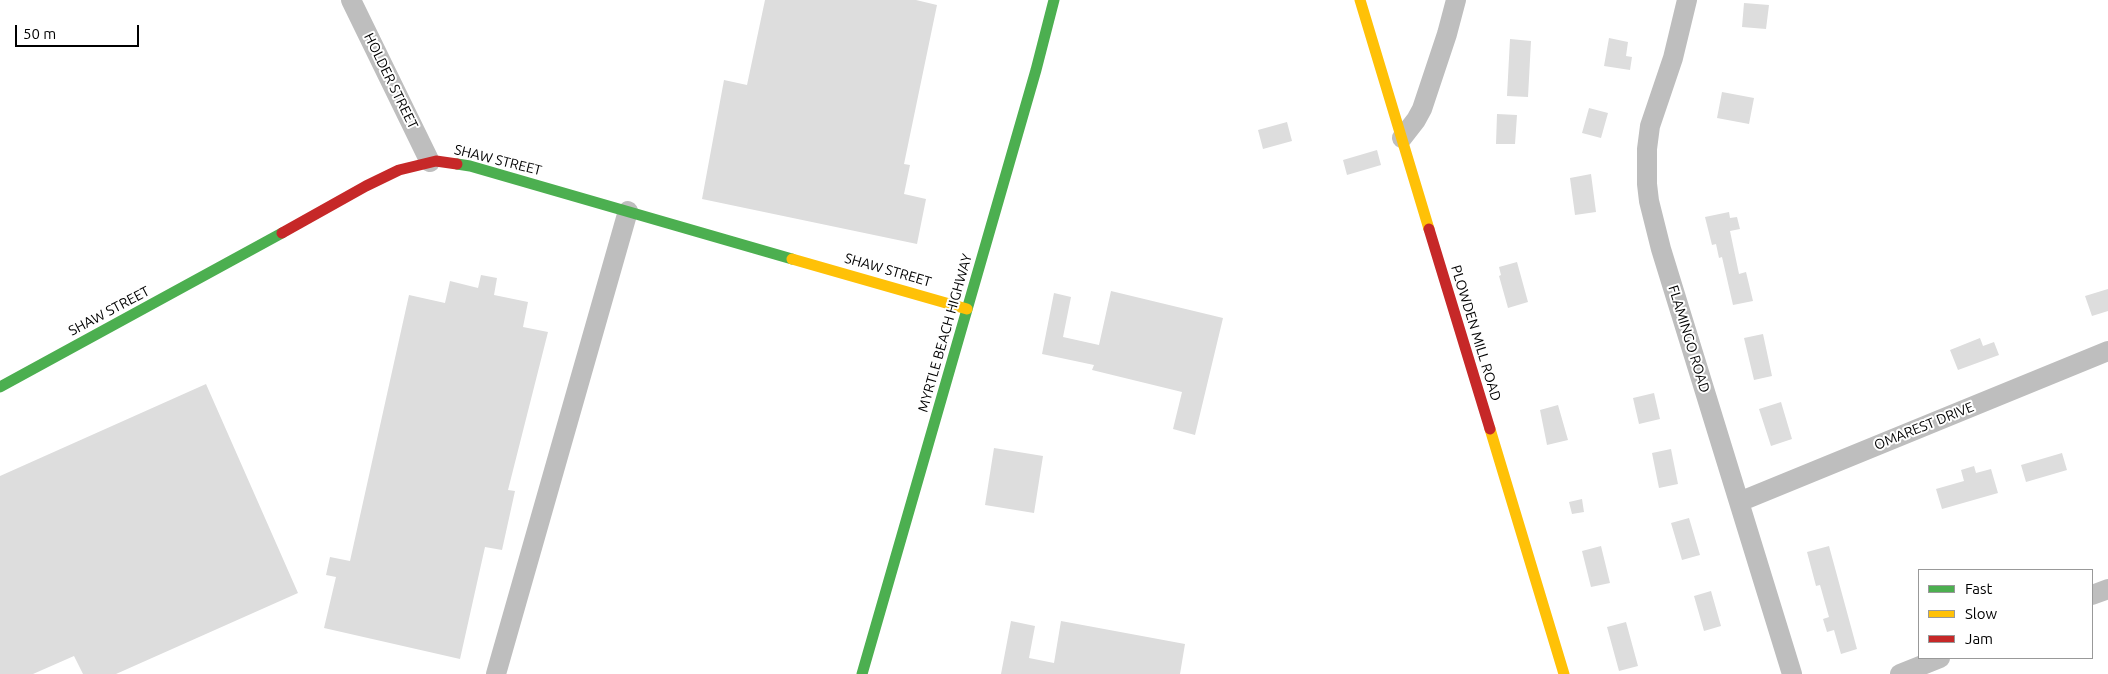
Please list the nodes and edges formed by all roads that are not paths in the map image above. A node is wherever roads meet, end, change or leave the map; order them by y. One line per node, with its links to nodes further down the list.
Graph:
1 (351, 0): 7 (street, HOLDER STREET)
2 (1054, 0): 9 (street, MYRTLE BEACH HIGHWAY)
3 (1360, 0): 6 (street, PLOWDEN MILL ROAD)
4 (1456, 0): 6 (street)
5 (1687, 0): 12 (street, FLAMINGO ROAD)
6 (1402, 138): 18 (street, PLOWDEN MILL ROAD)
7 (430, 162): 8 (street, SHAW STREET); 11 (street, SHAW STREET)
8 (628, 211): 9 (street, SHAW STREET); 16 (street)
9 (967, 309): 17 (street, MYRTLE BEACH HIGHWAY)
10 (2108, 351): 12 (street, OMAREST DRIVE)
11 (0, 387)
12 (1739, 502): 19 (street, FLAMINGO ROAD)
13 (2108, 588): 14 (street)
14 (2093, 595)
15 (1938, 659): 20 (street)
16 (496, 674)
17 (862, 674)
18 (1564, 674)
19 (1792, 674)
20 (1900, 674)

